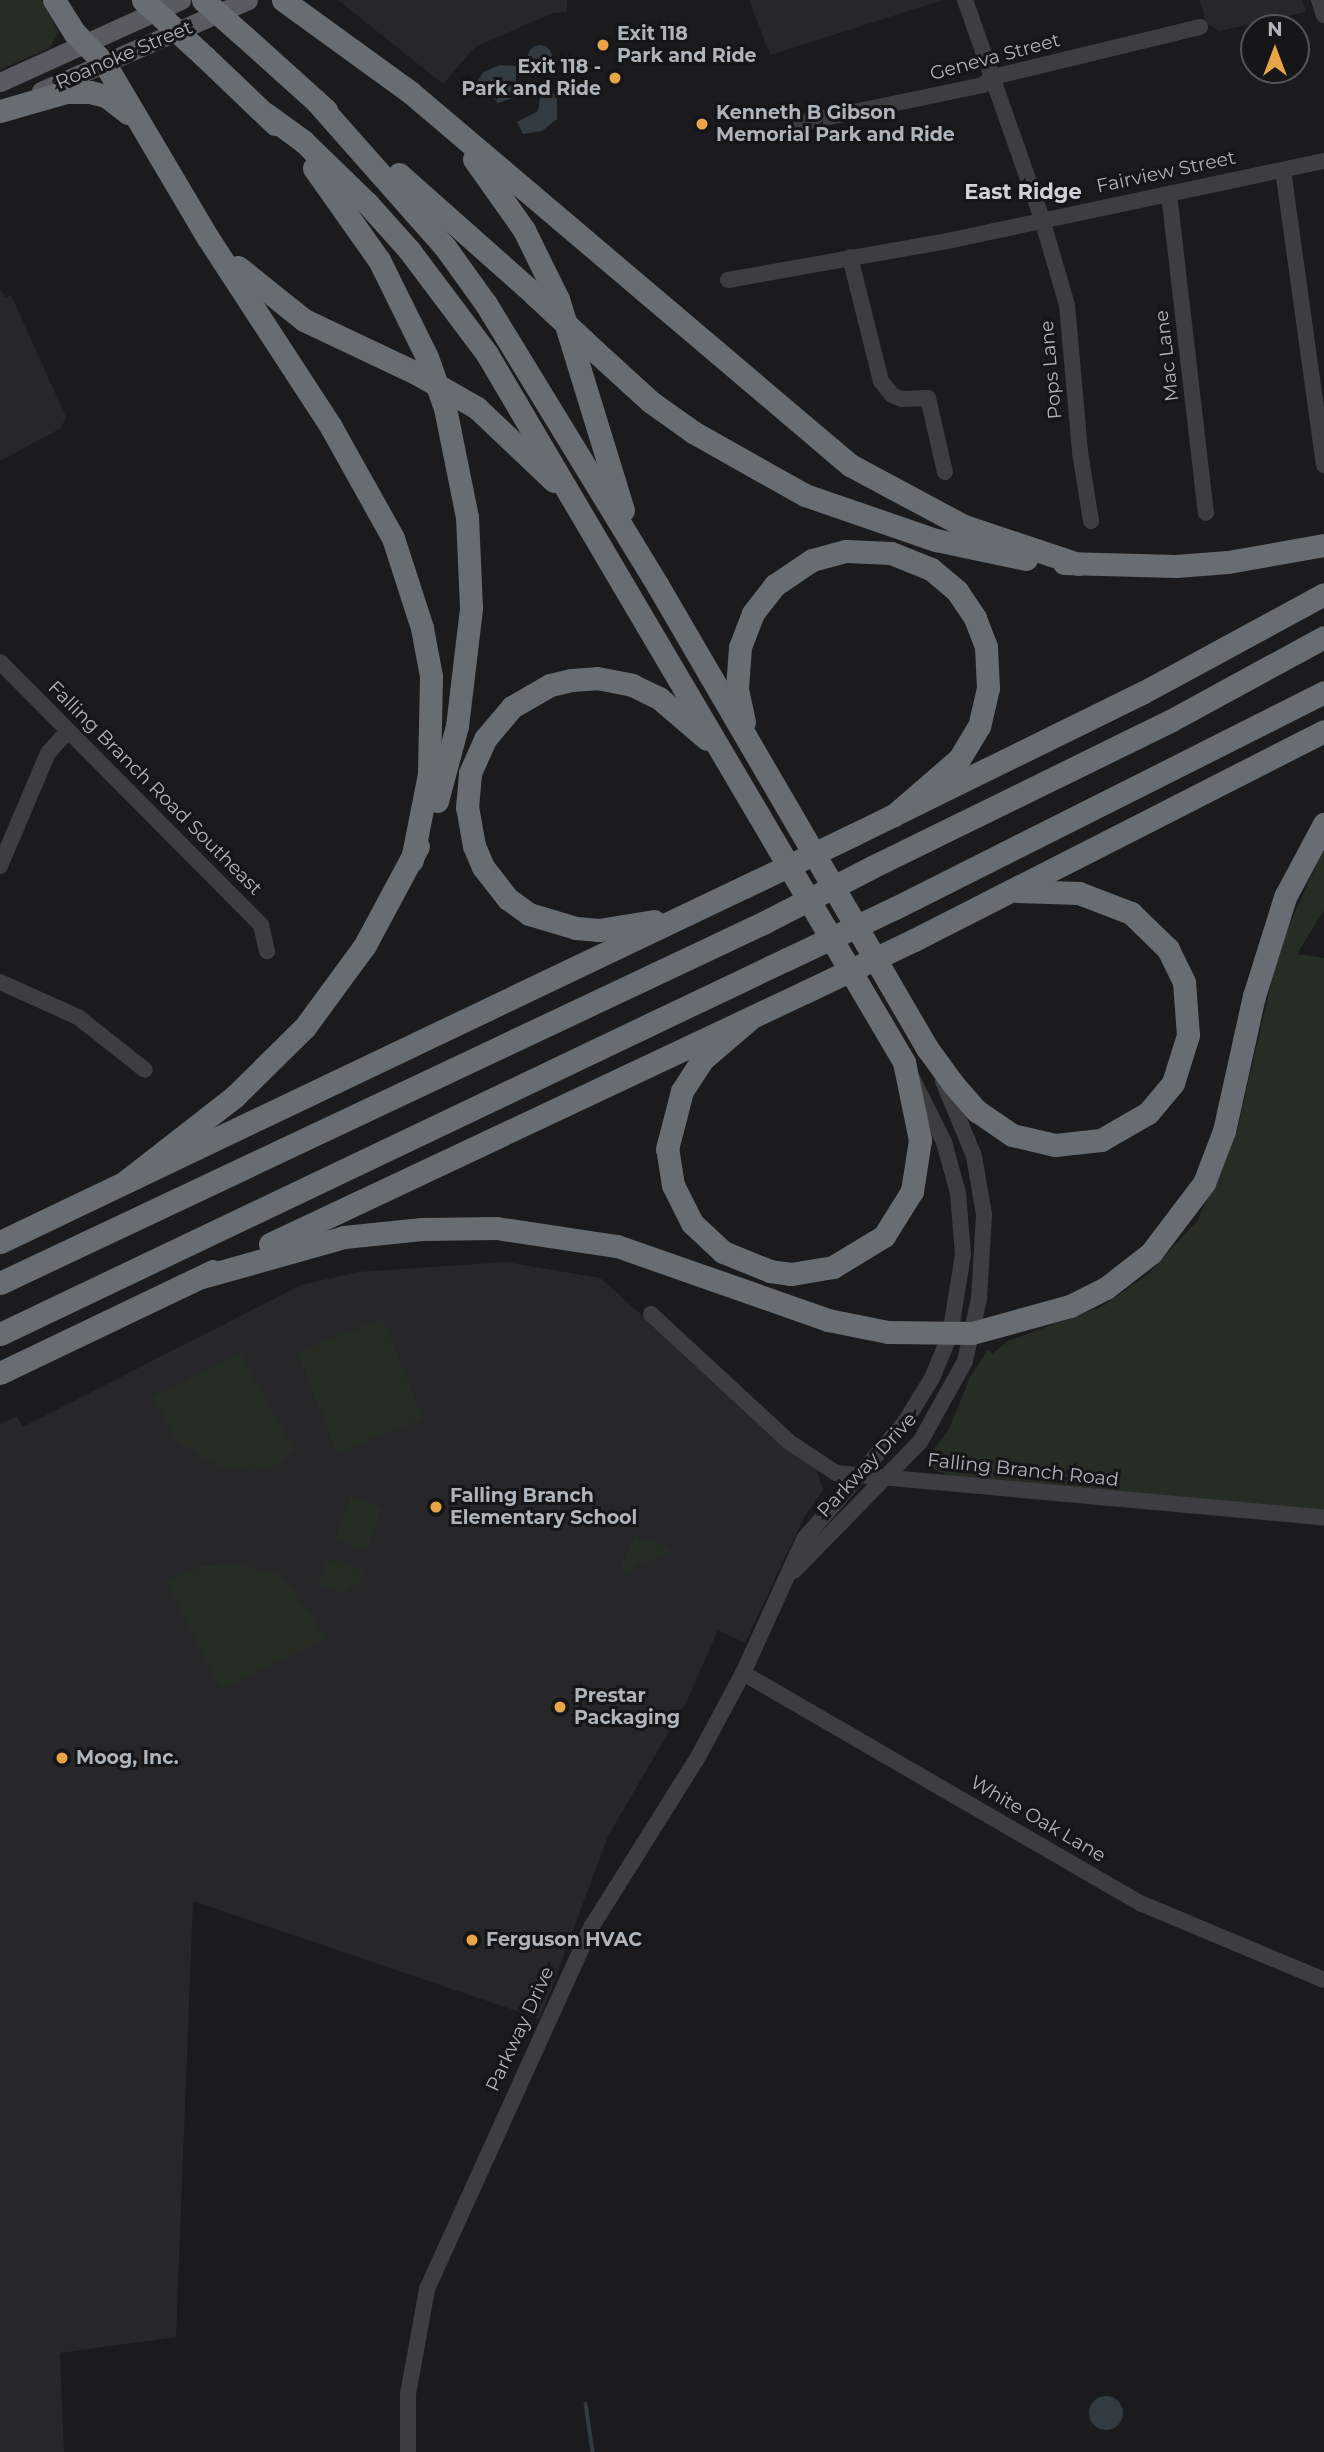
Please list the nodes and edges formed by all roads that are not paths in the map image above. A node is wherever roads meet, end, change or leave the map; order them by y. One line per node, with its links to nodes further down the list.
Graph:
1 (54, 0): 13 (highway)
2 (143, 0): 19 (highway, bridge)
3 (181, 0): 13 (main road, Roanoke Street)
4 (203, 0): 17 (highway, bridge)
5 (248, 0): 14 (main road, Roanoke Street)
6 (283, 0): 12 (highway)
7 (311, 0): 12 (highway)
8 (965, 0): 15 (street, Pops Lane)
9 (1319, 0): 10 (street)
10 (1324, 15)
11 (1200, 27): 15 (street, Geneva Street)
12 (346, 43): 22 (highway)
13 (85, 44): 14 (highway); 16 (main road, Roanoke Street)
14 (105, 64): 18 (main road, Roanoke Street); 20 (highway)
15 (993, 76): 21 (street, Geneva Street); 26 (street, Pops Lane)
16 (0, 82)
17 (315, 100): 36 (highway, bridge); 37 (highway)
18 (0, 110): 20 (highway)
19 (266, 114): 33 (highway); 48 (highway, bridge)
20 (134, 118): 27 (highway)
21 (801, 123)
22 (450, 128): 36 (highway); 37 (highway)
23 (1324, 161): 24 (street, Fairview Street)
24 (1283, 170): 25 (street, Fairview Street); 30 (street)
25 (1169, 194): 26 (street, Fairview Street); 32 (street, Mac Lane)
26 (1042, 219): 28 (street, Fairview Street); 34 (street, Pops Lane)
27 (208, 238): 33 (highway); 48 (highway)
28 (850, 257): 29 (street, Fairview Street); 31 (street)
29 (728, 280)
30 (1324, 465)
31 (945, 472)
32 (1206, 513)
33 (584, 514): 45 (highway)
34 (1091, 521)
35 (1324, 545): 36 (highway)
36 (1078, 564)
37 (658, 586): 44 (highway)
38 (1324, 594): 46 (highway)
39 (1324, 638): 61 (highway, bridge)
40 (0, 662): 42 (street, Falling Branch Road Southeast)
41 (1324, 692): 63 (highway, bridge)
42 (68, 731): 49 (street); 52 (street, Falling Branch Road Southeast)
43 (1324, 731): 50 (highway)
44 (752, 749): 46 (highway); 55 (highway)
45 (726, 758): 51 (highway); 56 (highway)
46 (893, 816): 51 (highway, bridge)
47 (1324, 824): 64 (highway)
48 (412, 860): 58 (highway)
49 (0, 866)
50 (1017, 891): 54 (highway, bridge); 55 (highway)
51 (688, 914): 58 (highway)
52 (267, 951)
53 (0, 982): 57 (street)
54 (751, 1018): 56 (highway); 60 (highway)
55 (927, 1048): 64 (street, Parkway Drive)
56 (904, 1062): 64 (street, Parkway Drive)
57 (145, 1070)
58 (126, 1181): 59 (highway)
59 (0, 1242)
60 (202, 1277): 64 (highway); 65 (highway)
61 (0, 1283)
62 (651, 1314): 66 (street, Falling Branch Road)
63 (0, 1334)
64 (961, 1334): 66 (street, Parkway Drive); 67 (street, Parkway Drive)
65 (0, 1373)
66 (857, 1478): 67 (street, Falling Branch Road); 69 (street, Parkway Drive)
67 (887, 1478): 68 (street, Falling Branch Road); 69 (street, Parkway Drive)
68 (1324, 1517)
69 (788, 1577): 70 (street, Parkway Drive)
70 (743, 1672): 71 (street, White Oak Lane); 72 (street, Parkway Drive)
71 (1324, 1980)
72 (408, 2452)

